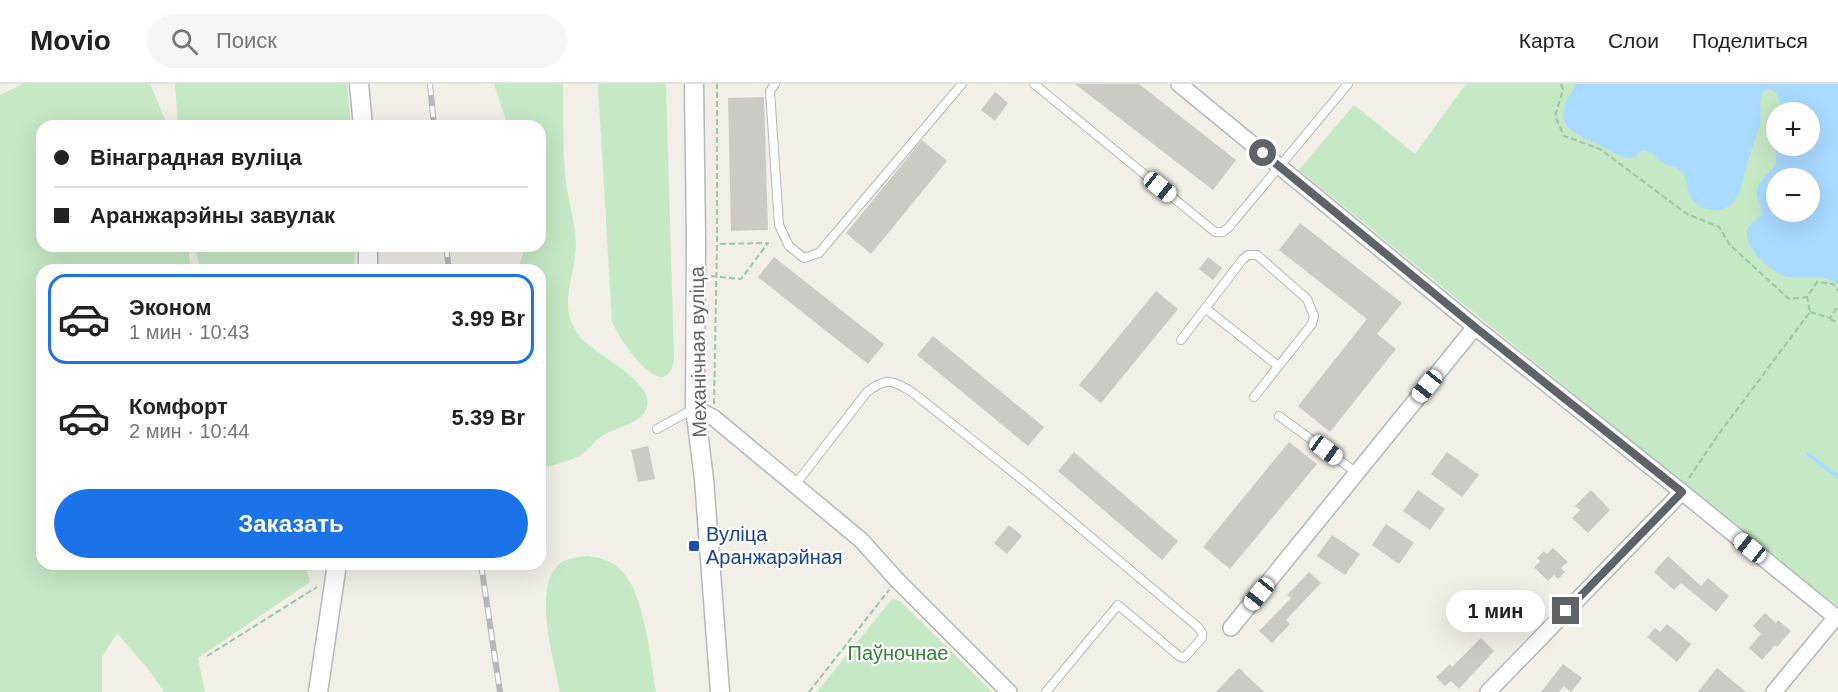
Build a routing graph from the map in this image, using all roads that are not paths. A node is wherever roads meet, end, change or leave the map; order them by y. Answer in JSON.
{"nodes":[{"id":1,"x":359,"y":84,"type":"edge"},
{"id":2,"x":694,"y":84,"type":"edge"},
{"id":3,"x":775,"y":84,"type":"edge"},
{"id":4,"x":962,"y":84,"type":"edge"},
{"id":5,"x":1034,"y":84,"type":"edge"},
{"id":6,"x":1179,"y":84,"type":"edge"},
{"id":7,"x":1348,"y":84,"type":"edge"},
{"id":8,"x":362,"y":120,"type":"edge"},
{"id":9,"x":1280,"y":167,"type":"junction"},
{"id":10,"x":1205,"y":308,"type":"junction"},
{"id":11,"x":1475,"y":327,"type":"junction"},
{"id":12,"x":1180,"y":340,"type":"dead end"},
{"id":13,"x":1278,"y":366,"type":"junction"},
{"id":14,"x":1254,"y":397,"type":"dead end"},
{"id":15,"x":695,"y":408,"type":"junction"},
{"id":16,"x":1279,"y":416,"type":"dead end"},
{"id":17,"x":657,"y":429,"type":"dead end"},
{"id":18,"x":1357,"y":473,"type":"junction"},
{"id":19,"x":794,"y":486,"type":"junction"},
{"id":20,"x":1682,"y":492,"type":"junction"},
{"id":21,"x":336,"y":570,"type":"edge"},
{"id":22,"x":1837,"y":618,"type":"edge"},
{"id":23,"x":1231,"y":628,"type":"dead end"},
{"id":24,"x":318,"y":692,"type":"edge"},
{"id":25,"x":720,"y":692,"type":"edge"},
{"id":26,"x":1009,"y":692,"type":"edge"},
{"id":27,"x":1046,"y":692,"type":"edge"},
{"id":28,"x":1488,"y":692,"type":"edge"},
{"id":29,"x":1774,"y":692,"type":"edge"}],
"edges":[{"from":1,"to":8,"type":"street"},
{"from":2,"to":15,"type":"street","name":"Механічная вуліца"},
{"from":3,"to":4,"type":"lane"},
{"from":5,"to":9,"type":"lane"},
{"from":6,"to":9,"type":"street"},
{"from":7,"to":9,"type":"lane"},
{"from":9,"to":11,"type":"street"},
{"from":10,"to":12,"type":"lane"},
{"from":10,"to":13,"type":"lane"},
{"from":10,"to":13,"type":"lane"},
{"from":11,"to":18,"type":"street"},
{"from":11,"to":20,"type":"street"},
{"from":13,"to":14,"type":"lane"},
{"from":15,"to":17,"type":"lane"},
{"from":15,"to":19,"type":"street"},
{"from":15,"to":25,"type":"street","name":"Механічная вуліца"},
{"from":16,"to":18,"type":"lane"},
{"from":18,"to":23,"type":"street"},
{"from":19,"to":26,"type":"street"},
{"from":19,"to":27,"type":"lane"},
{"from":20,"to":22,"type":"street"},
{"from":20,"to":28,"type":"street"},
{"from":21,"to":24,"type":"street"},
{"from":22,"to":29,"type":"street"}]}
